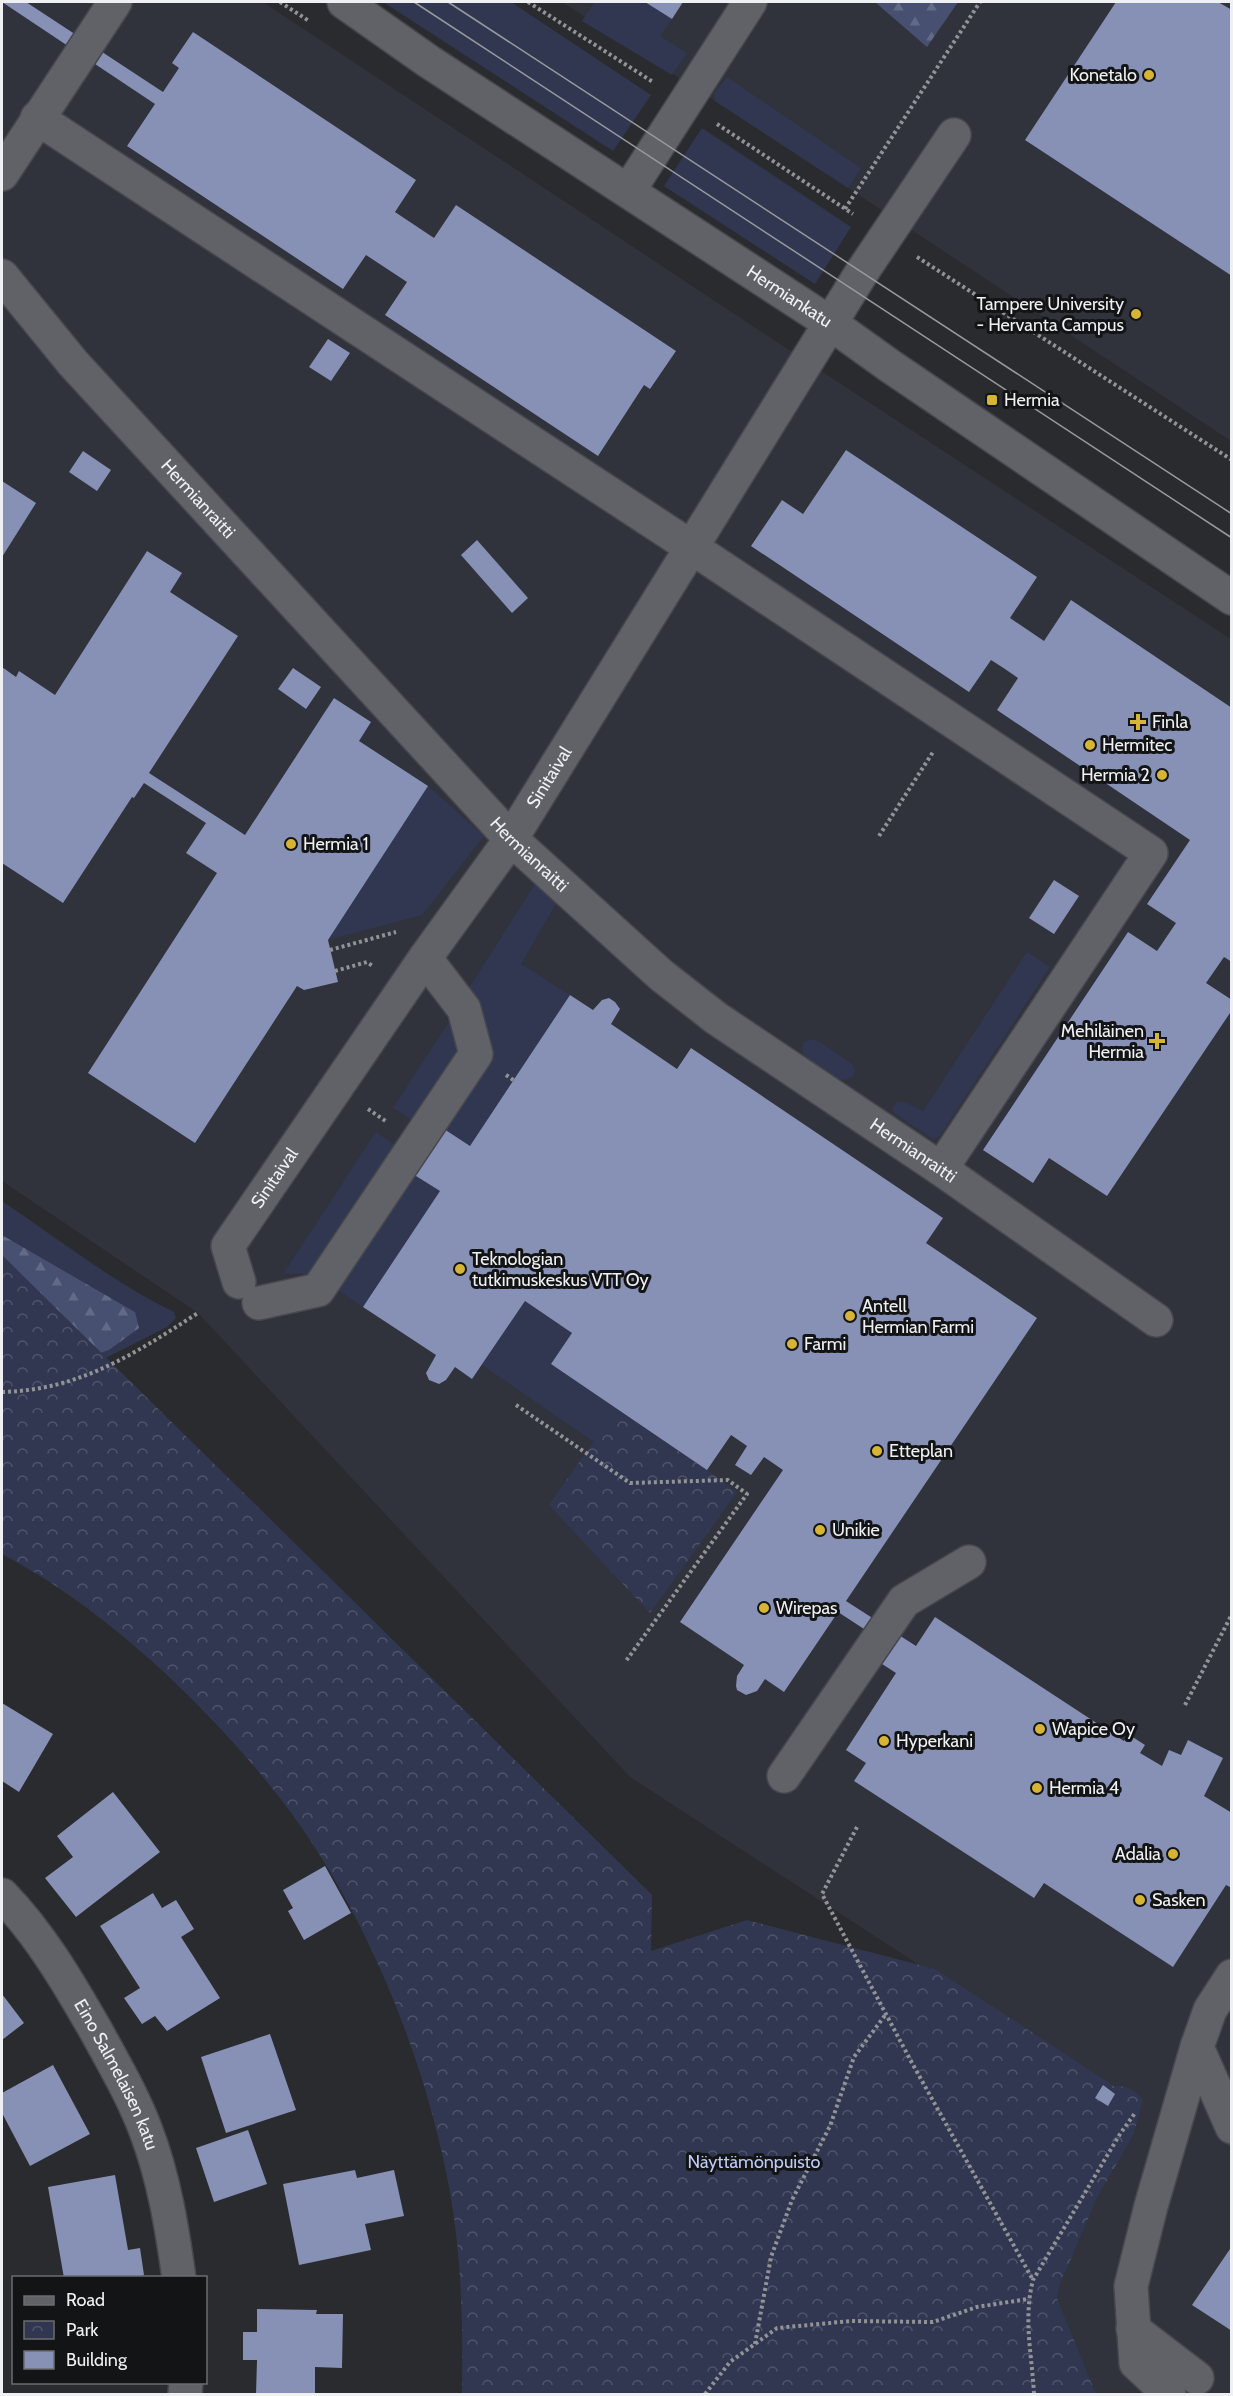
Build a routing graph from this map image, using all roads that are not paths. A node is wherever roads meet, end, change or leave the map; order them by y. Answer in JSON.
{"nodes":[{"id":1,"x":115,"y":2,"type":"edge"},
{"id":2,"x":344,"y":2,"type":"edge"},
{"id":3,"x":750,"y":2,"type":"edge"},
{"id":4,"x":37,"y":118,"type":"junction"},
{"id":5,"x":954,"y":135,"type":"dead end"},
{"id":6,"x":2,"y":174,"type":"edge"},
{"id":7,"x":628,"y":190,"type":"junction"},
{"id":8,"x":2,"y":276,"type":"edge"},
{"id":9,"x":830,"y":323,"type":"junction"},
{"id":10,"x":692,"y":547,"type":"junction"},
{"id":11,"x":1232,"y":598,"type":"edge"},
{"id":12,"x":511,"y":839,"type":"junction"},
{"id":13,"x":425,"y":958,"type":"junction"},
{"id":14,"x":941,"y":1169,"type":"junction"},
{"id":15,"x":1156,"y":1320,"type":"dead end"},
{"id":16,"x":969,"y":1562,"type":"dead end"},
{"id":17,"x":784,"y":1776,"type":"dead end"},
{"id":18,"x":2,"y":1895,"type":"edge"},
{"id":19,"x":1232,"y":1976,"type":"edge"},
{"id":20,"x":1197,"y":2047,"type":"junction"},
{"id":21,"x":1232,"y":2127,"type":"edge"},
{"id":22,"x":179,"y":2276,"type":"edge"},
{"id":23,"x":1133,"y":2329,"type":"junction"},
{"id":24,"x":1197,"y":2378,"type":"dead end"},
{"id":25,"x":1168,"y":2394,"type":"edge"}],
"edges":[{"from":1,"to":4,"type":"street"},
{"from":2,"to":7,"type":"street","name":"Hermiankatu"},
{"from":3,"to":7,"type":"street"},
{"from":4,"to":6,"type":"street"},
{"from":4,"to":10,"type":"street"},
{"from":5,"to":9,"type":"street","name":"Sinitaival"},
{"from":7,"to":9,"type":"street","name":"Hermiankatu"},
{"from":8,"to":12,"type":"street","name":"Hermianraitti"},
{"from":9,"to":10,"type":"street","name":"Sinitaival"},
{"from":9,"to":11,"type":"street","name":"Hermiankatu"},
{"from":10,"to":12,"type":"street","name":"Sinitaival"},
{"from":10,"to":14,"type":"street"},
{"from":12,"to":13,"type":"street","name":"Sinitaival"},
{"from":12,"to":14,"type":"street","name":"Hermianraitti"},
{"from":13,"to":13,"type":"street","name":"Sinitaival"},
{"from":14,"to":15,"type":"street","name":"Hermianraitti"},
{"from":16,"to":17,"type":"street"},
{"from":18,"to":22,"type":"street","name":"Eino Salmelaisen katu"},
{"from":19,"to":20,"type":"street"},
{"from":20,"to":21,"type":"street"},
{"from":20,"to":23,"type":"street"},
{"from":23,"to":24,"type":"street"},
{"from":23,"to":25,"type":"street"}]}
